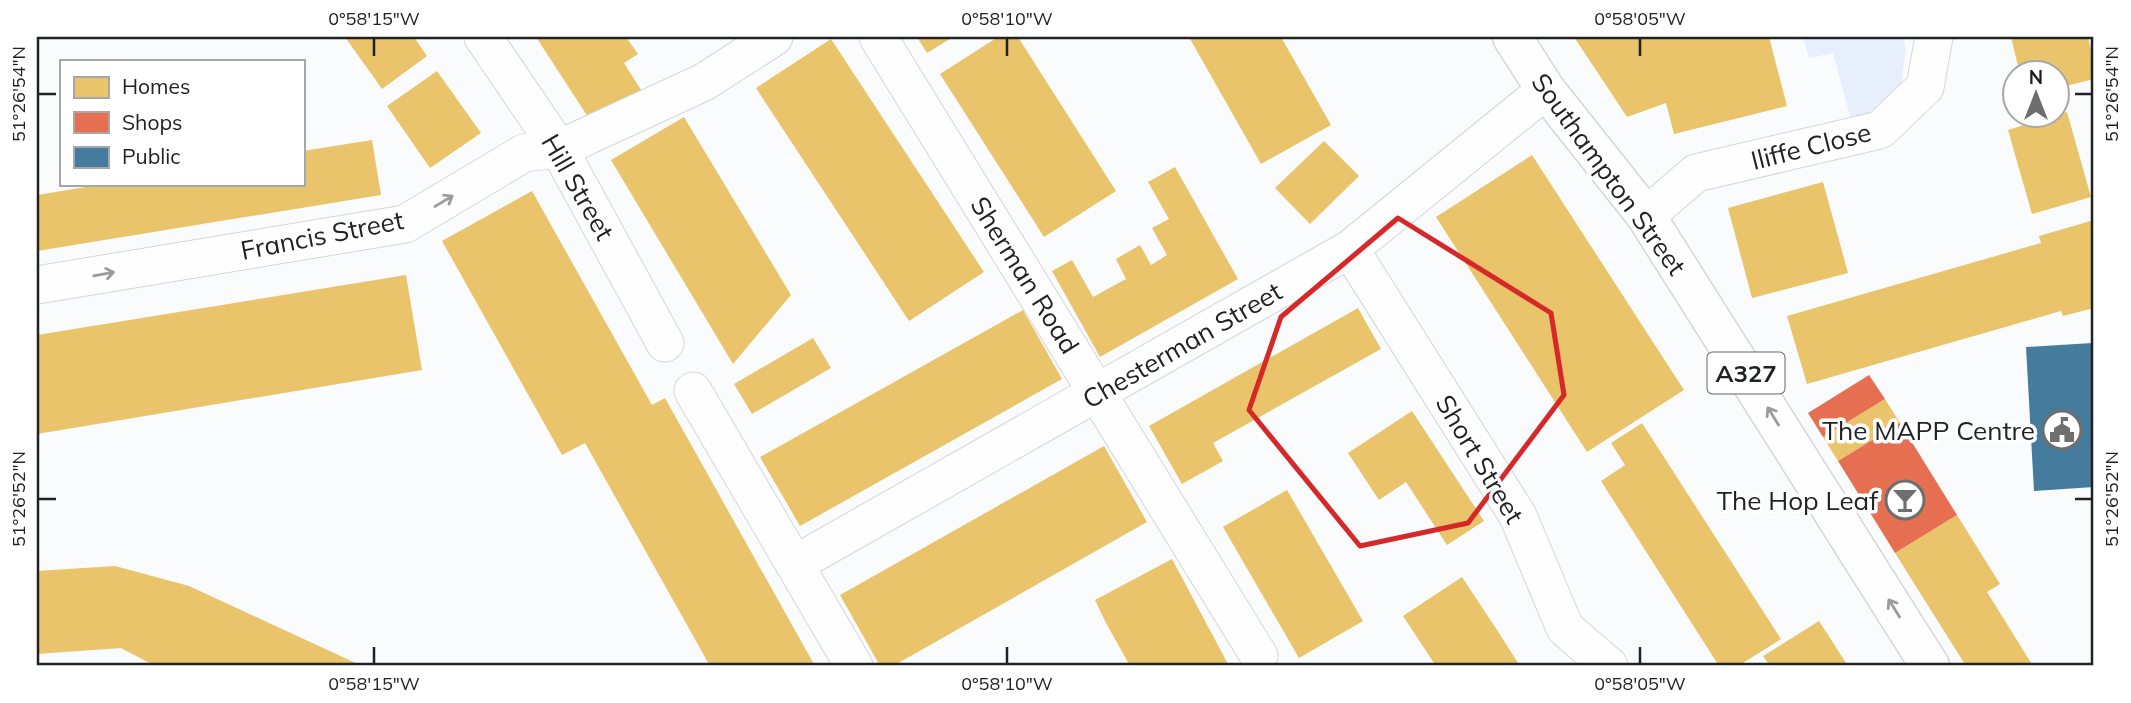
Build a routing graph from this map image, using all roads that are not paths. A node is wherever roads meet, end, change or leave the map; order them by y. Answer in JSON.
{"nodes":[{"id":1,"x":483,"y":37,"type":"edge"},
{"id":2,"x":774,"y":37,"type":"edge"},
{"id":3,"x":877,"y":37,"type":"edge"},
{"id":4,"x":1512,"y":37,"type":"edge"},
{"id":5,"x":1934,"y":37,"type":"edge"},
{"id":6,"x":1546,"y":90,"type":"junction"},
{"id":7,"x":559,"y":149,"type":"junction"},
{"id":8,"x":1646,"y":216,"type":"junction"},
{"id":9,"x":1350,"y":249,"type":"junction"},
{"id":10,"x":37,"y":285,"type":"edge"},
{"id":11,"x":665,"y":343,"type":"dead end"},
{"id":12,"x":692,"y":391,"type":"dead end"},
{"id":13,"x":1098,"y":393,"type":"junction"},
{"id":14,"x":795,"y":564,"type":"junction"},
{"id":15,"x":1259,"y":656,"type":"dead end"},
{"id":16,"x":854,"y":666,"type":"edge"},
{"id":17,"x":1609,"y":666,"type":"edge"},
{"id":18,"x":1930,"y":666,"type":"edge"}],
"edges":[{"from":1,"to":7,"type":"street","name":"Hill Street"},
{"from":2,"to":7,"type":"street","name":"Francis Street"},
{"from":3,"to":13,"type":"street","name":"Sherman Road"},
{"from":4,"to":6,"type":"main road","name":"Southampton Street","number":"A327"},
{"from":5,"to":8,"type":"street","name":"Iliffe Close"},
{"from":6,"to":8,"type":"main road","name":"Southampton Street","number":"A327"},
{"from":6,"to":9,"type":"street","name":"Chesterman Street"},
{"from":10,"to":7,"type":"street","name":"Francis Street","one_way":true},
{"from":7,"to":11,"type":"street","name":"Hill Street"},
{"from":18,"to":8,"type":"main road","name":"Southampton Street","number":"A327","one_way":true},
{"from":9,"to":13,"type":"street","name":"Chesterman Street"},
{"from":9,"to":17,"type":"street","name":"Short Street"},
{"from":12,"to":14,"type":"street"},
{"from":13,"to":14,"type":"street","name":"Chesterman Street"},
{"from":13,"to":15,"type":"street","name":"Sherman Road"},
{"from":14,"to":16,"type":"street"}]}
